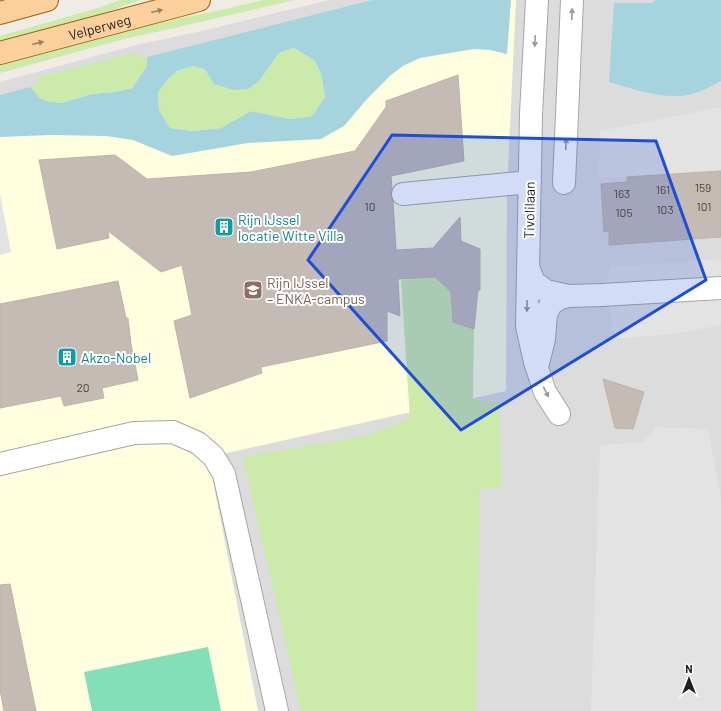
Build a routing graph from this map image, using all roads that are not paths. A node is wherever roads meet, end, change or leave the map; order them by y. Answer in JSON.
{"nodes":[{"id":1,"x":47,"y":0,"type":"edge"},
{"id":2,"x":199,"y":0,"type":"edge"},
{"id":3,"x":537,"y":0,"type":"edge"},
{"id":4,"x":572,"y":0,"type":"edge"},
{"id":5,"x":0,"y":13,"type":"edge"},
{"id":6,"x":0,"y":53,"type":"edge"},
{"id":7,"x":530,"y":182,"type":"junction"},
{"id":8,"x":564,"y":183,"type":"dead end"},
{"id":9,"x":403,"y":194,"type":"dead end"},
{"id":10,"x":528,"y":267,"type":"junction"},
{"id":11,"x":721,"y":288,"type":"edge"},
{"id":12,"x":569,"y":296,"type":"junction"},
{"id":13,"x":537,"y":368,"type":"junction"},
{"id":14,"x":559,"y":414,"type":"dead end"},
{"id":15,"x":0,"y":464,"type":"edge"},
{"id":16,"x":276,"y":711,"type":"edge"}],
"edges":[{"from":1,"to":5,"type":"main road"},
{"from":6,"to":2,"type":"main road","name":"Velperweg","one_way":true},
{"from":3,"to":7,"type":"street","name":"Tivolilaan","one_way":true},
{"from":8,"to":4,"type":"street","one_way":true},
{"from":7,"to":9,"type":"street"},
{"from":7,"to":10,"type":"street","name":"Tivolilaan"},
{"from":10,"to":12,"type":"street"},
{"from":10,"to":13,"type":"street","name":"Tivolilaan","one_way":true},
{"from":11,"to":12,"type":"street"},
{"from":12,"to":13,"type":"street"},
{"from":13,"to":14,"type":"street","name":"Tivolilaan","one_way":true},
{"from":15,"to":16,"type":"street"}]}
